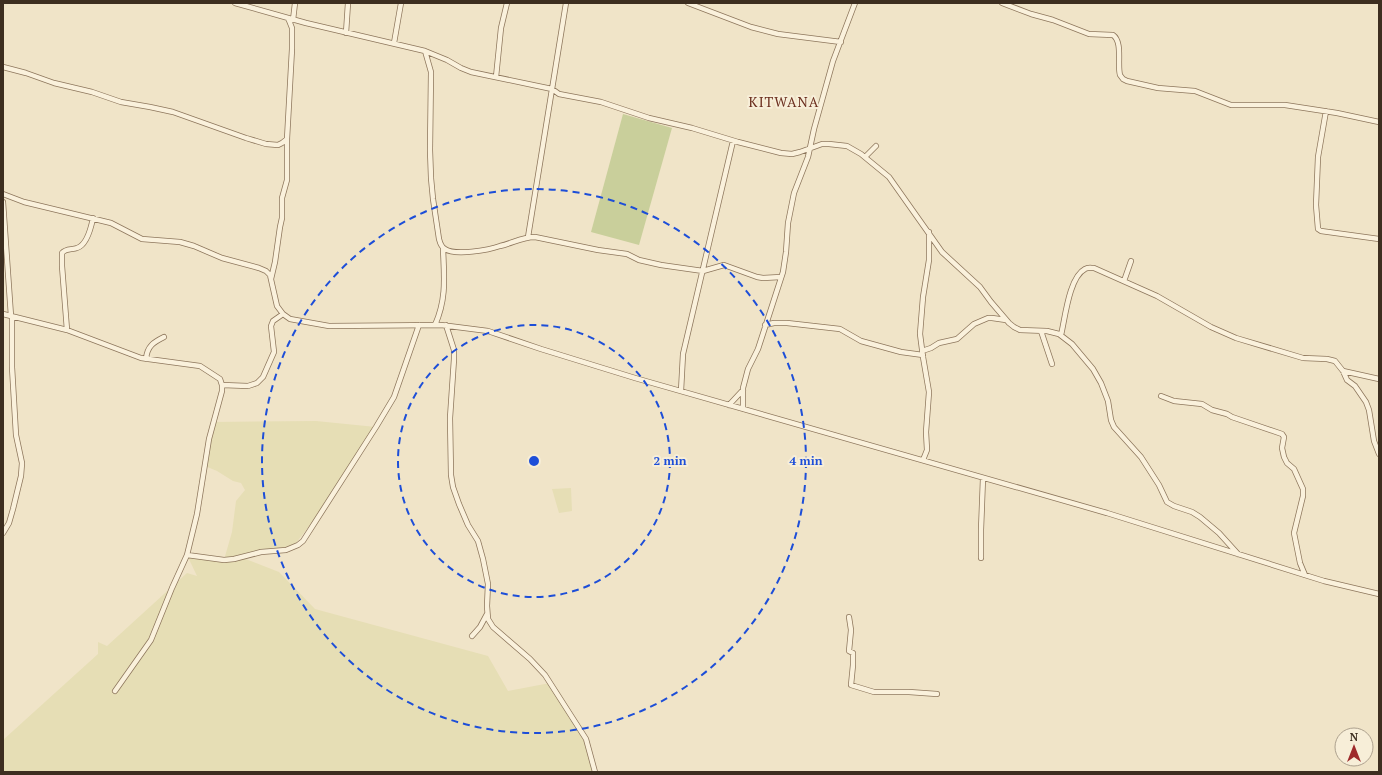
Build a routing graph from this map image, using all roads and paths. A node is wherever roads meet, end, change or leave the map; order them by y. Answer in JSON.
{"nodes":[{"id":1,"x":235,"y":3,"type":"edge"},
{"id":2,"x":295,"y":3,"type":"edge"},
{"id":3,"x":348,"y":3,"type":"edge"},
{"id":4,"x":401,"y":3,"type":"edge"},
{"id":5,"x":507,"y":3,"type":"edge"},
{"id":6,"x":566,"y":3,"type":"edge"},
{"id":7,"x":688,"y":3,"type":"edge"},
{"id":8,"x":855,"y":3,"type":"edge"},
{"id":9,"x":1002,"y":3,"type":"edge"},
{"id":10,"x":290,"y":19,"type":"junction"},
{"id":11,"x":301,"y":22,"type":"junction"},
{"id":12,"x":292,"y":33,"type":"junction"},
{"id":13,"x":346,"y":33,"type":"junction"},
{"id":14,"x":841,"y":42,"type":"junction"},
{"id":15,"x":394,"y":43,"type":"junction"},
{"id":16,"x":425,"y":51,"type":"junction"},
{"id":17,"x":3,"y":67,"type":"edge"},
{"id":18,"x":496,"y":77,"type":"junction"},
{"id":19,"x":552,"y":89,"type":"junction"},
{"id":20,"x":1326,"y":111,"type":"junction"},
{"id":21,"x":1379,"y":122,"type":"edge"},
{"id":22,"x":287,"y":139,"type":"junction"},
{"id":23,"x":733,"y":141,"type":"junction"},
{"id":24,"x":876,"y":146,"type":"dead end"},
{"id":25,"x":809,"y":148,"type":"junction"},
{"id":26,"x":865,"y":157,"type":"junction"},
{"id":27,"x":3,"y":194,"type":"edge"},
{"id":28,"x":3,"y":202,"type":"edge"},
{"id":29,"x":93,"y":218,"type":"junction"},
{"id":30,"x":929,"y":232,"type":"junction"},
{"id":31,"x":528,"y":237,"type":"junction"},
{"id":32,"x":1379,"y":239,"type":"edge"},
{"id":33,"x":443,"y":248,"type":"junction"},
{"id":34,"x":1131,"y":261,"type":"dead end"},
{"id":35,"x":5,"y":269,"type":"edge"},
{"id":36,"x":703,"y":271,"type":"junction"},
{"id":37,"x":780,"y":277,"type":"junction"},
{"id":38,"x":271,"y":279,"type":"junction"},
{"id":39,"x":1124,"y":281,"type":"junction"},
{"id":40,"x":3,"y":314,"type":"edge"},
{"id":41,"x":283,"y":314,"type":"junction"},
{"id":42,"x":12,"y":316,"type":"junction"},
{"id":43,"x":1006,"y":320,"type":"junction"},
{"id":44,"x":419,"y":325,"type":"junction"},
{"id":45,"x":435,"y":325,"type":"junction"},
{"id":46,"x":446,"y":325,"type":"junction"},
{"id":47,"x":765,"y":325,"type":"junction"},
{"id":48,"x":67,"y":330,"type":"junction"},
{"id":49,"x":1041,"y":331,"type":"junction"},
{"id":50,"x":1061,"y":336,"type":"junction"},
{"id":51,"x":164,"y":337,"type":"dead end"},
{"id":52,"x":922,"y":353,"type":"junction"},
{"id":53,"x":146,"y":358,"type":"junction"},
{"id":54,"x":1052,"y":364,"type":"dead end"},
{"id":55,"x":1343,"y":371,"type":"junction"},
{"id":56,"x":1379,"y":379,"type":"edge"},
{"id":57,"x":222,"y":385,"type":"junction"},
{"id":58,"x":743,"y":390,"type":"junction"},
{"id":59,"x":681,"y":391,"type":"junction"},
{"id":60,"x":1160,"y":396,"type":"dead end"},
{"id":61,"x":729,"y":405,"type":"junction"},
{"id":62,"x":743,"y":409,"type":"junction"},
{"id":63,"x":1379,"y":454,"type":"edge"},
{"id":64,"x":923,"y":460,"type":"junction"},
{"id":65,"x":983,"y":478,"type":"junction"},
{"id":66,"x":3,"y":533,"type":"edge"},
{"id":67,"x":1238,"y":554,"type":"junction"},
{"id":68,"x":187,"y":556,"type":"junction"},
{"id":69,"x":982,"y":558,"type":"dead end"},
{"id":70,"x":1305,"y":575,"type":"junction"},
{"id":71,"x":1379,"y":594,"type":"edge"},
{"id":72,"x":487,"y":614,"type":"junction"},
{"id":73,"x":849,"y":617,"type":"dead end"},
{"id":74,"x":472,"y":636,"type":"dead end"},
{"id":75,"x":115,"y":691,"type":"dead end"},
{"id":76,"x":937,"y":694,"type":"dead end"},
{"id":77,"x":595,"y":772,"type":"edge"}],
"edges":[{"from":1,"to":10,"type":"street"},
{"from":2,"to":10,"type":"street"},
{"from":3,"to":13,"type":"street"},
{"from":4,"to":15,"type":"street"},
{"from":5,"to":18,"type":"street"},
{"from":6,"to":19,"type":"street"},
{"from":7,"to":14,"type":"street"},
{"from":8,"to":14,"type":"street"},
{"from":9,"to":20,"type":"street"},
{"from":10,"to":11,"type":"street"},
{"from":10,"to":12,"type":"street"},
{"from":11,"to":12,"type":"street"},
{"from":11,"to":13,"type":"street"},
{"from":12,"to":22,"type":"street"},
{"from":13,"to":15,"type":"street"},
{"from":14,"to":25,"type":"street"},
{"from":15,"to":16,"type":"street"},
{"from":16,"to":18,"type":"street"},
{"from":16,"to":33,"type":"street"},
{"from":17,"to":22,"type":"street"},
{"from":18,"to":19,"type":"street"},
{"from":19,"to":23,"type":"street"},
{"from":19,"to":31,"type":"street"},
{"from":20,"to":21,"type":"street"},
{"from":20,"to":32,"type":"street"},
{"from":22,"to":38,"type":"street"},
{"from":23,"to":25,"type":"street"},
{"from":23,"to":36,"type":"street"},
{"from":24,"to":26,"type":"street"},
{"from":25,"to":26,"type":"street"},
{"from":25,"to":37,"type":"street"},
{"from":26,"to":30,"type":"street"},
{"from":27,"to":29,"type":"street"},
{"from":28,"to":35,"type":"street"},
{"from":29,"to":38,"type":"street"},
{"from":29,"to":48,"type":"street"},
{"from":30,"to":43,"type":"street"},
{"from":30,"to":52,"type":"street"},
{"from":31,"to":33,"type":"street"},
{"from":31,"to":36,"type":"street"},
{"from":33,"to":45,"type":"street"},
{"from":34,"to":39,"type":"street"},
{"from":35,"to":42,"type":"street"},
{"from":36,"to":37,"type":"street"},
{"from":36,"to":59,"type":"street"},
{"from":37,"to":47,"type":"street"},
{"from":38,"to":41,"type":"street"},
{"from":39,"to":50,"type":"street"},
{"from":39,"to":55,"type":"street"},
{"from":40,"to":42,"type":"street"},
{"from":41,"to":44,"type":"street"},
{"from":41,"to":57,"type":"street"},
{"from":42,"to":48,"type":"street"},
{"from":42,"to":66,"type":"street"},
{"from":43,"to":49,"type":"street"},
{"from":43,"to":52,"type":"street"},
{"from":44,"to":45,"type":"street"},
{"from":44,"to":68,"type":"street"},
{"from":45,"to":46,"type":"street"},
{"from":46,"to":59,"type":"street"},
{"from":46,"to":72,"type":"street"},
{"from":47,"to":52,"type":"street"},
{"from":47,"to":58,"type":"street"},
{"from":48,"to":53,"type":"street"},
{"from":49,"to":50,"type":"street"},
{"from":49,"to":54,"type":"street"},
{"from":50,"to":67,"type":"street"},
{"from":51,"to":53,"type":"street"},
{"from":52,"to":64,"type":"street"},
{"from":53,"to":57,"type":"street"},
{"from":55,"to":56,"type":"street"},
{"from":55,"to":63,"type":"street"},
{"from":57,"to":68,"type":"street"},
{"from":58,"to":61,"type":"street"},
{"from":58,"to":62,"type":"street"},
{"from":59,"to":61,"type":"street"},
{"from":60,"to":70,"type":"street"},
{"from":61,"to":62,"type":"street"},
{"from":62,"to":64,"type":"street"},
{"from":64,"to":65,"type":"street"},
{"from":65,"to":67,"type":"street"},
{"from":65,"to":69,"type":"street"},
{"from":67,"to":70,"type":"street"},
{"from":68,"to":75,"type":"street"},
{"from":70,"to":71,"type":"street"},
{"from":72,"to":74,"type":"street"},
{"from":72,"to":77,"type":"street"},
{"from":73,"to":76,"type":"street"}]}
